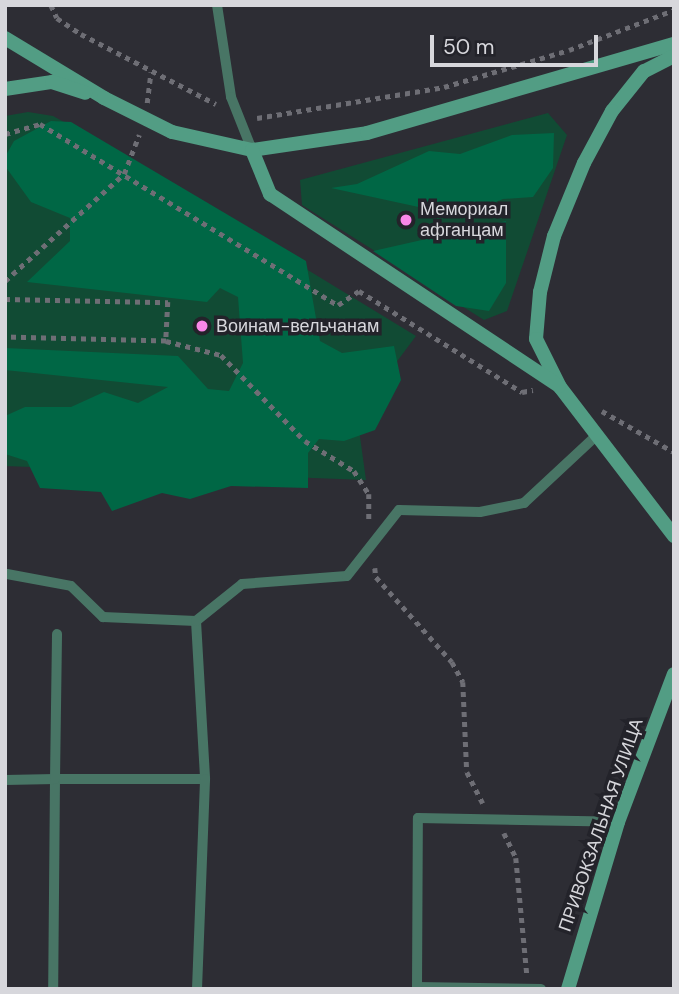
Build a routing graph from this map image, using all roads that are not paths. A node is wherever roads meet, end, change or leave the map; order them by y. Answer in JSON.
{"nodes":[{"id":1,"x":217,"y":5,"type":"edge"},
{"id":2,"x":5,"y":38,"type":"edge"},
{"id":3,"x":674,"y":44,"type":"edge"},
{"id":4,"x":674,"y":56,"type":"edge"},
{"id":5,"x":5,"y":89,"type":"edge"},
{"id":6,"x":104,"y":98,"type":"junction"},
{"id":7,"x":252,"y":150,"type":"junction"},
{"id":8,"x":560,"y":387,"type":"junction"},
{"id":9,"x":597,"y":435,"type":"junction"},
{"id":10,"x":674,"y":536,"type":"edge"},
{"id":11,"x":7,"y":574,"type":"edge"},
{"id":12,"x":196,"y":621,"type":"junction"},
{"id":13,"x":57,"y":634,"type":"dead end"},
{"id":14,"x":674,"y":674,"type":"edge"},
{"id":15,"x":55,"y":779,"type":"junction"},
{"id":16,"x":205,"y":779,"type":"junction"},
{"id":17,"x":5,"y":780,"type":"edge"},
{"id":18,"x":618,"y":822,"type":"junction"},
{"id":19,"x":526,"y":987,"type":"edge"},
{"id":20,"x":53,"y":989,"type":"edge"},
{"id":21,"x":197,"y":989,"type":"edge"},
{"id":22,"x":541,"y":989,"type":"edge"},
{"id":23,"x":568,"y":989,"type":"edge"}],
"edges":[{"from":1,"to":7,"type":"lane"},
{"from":2,"to":6,"type":"street"},
{"from":3,"to":7,"type":"street"},
{"from":4,"to":8,"type":"street"},
{"from":5,"to":6,"type":"street"},
{"from":6,"to":7,"type":"street"},
{"from":7,"to":8,"type":"street"},
{"from":8,"to":9,"type":"street"},
{"from":9,"to":10,"type":"street"},
{"from":9,"to":12,"type":"lane"},
{"from":11,"to":12,"type":"lane"},
{"from":12,"to":16,"type":"lane"},
{"from":13,"to":15,"type":"lane"},
{"from":14,"to":18,"type":"street","name":"ПРИВОКЗАЛЬНАЯ УЛИЦА"},
{"from":15,"to":16,"type":"lane"},
{"from":15,"to":17,"type":"lane"},
{"from":15,"to":20,"type":"lane"},
{"from":16,"to":21,"type":"lane"},
{"from":18,"to":19,"type":"lane"},
{"from":18,"to":23,"type":"street","name":"ПРИВОКЗАЛЬНАЯ УЛИЦА"},
{"from":19,"to":22,"type":"lane"}]}
